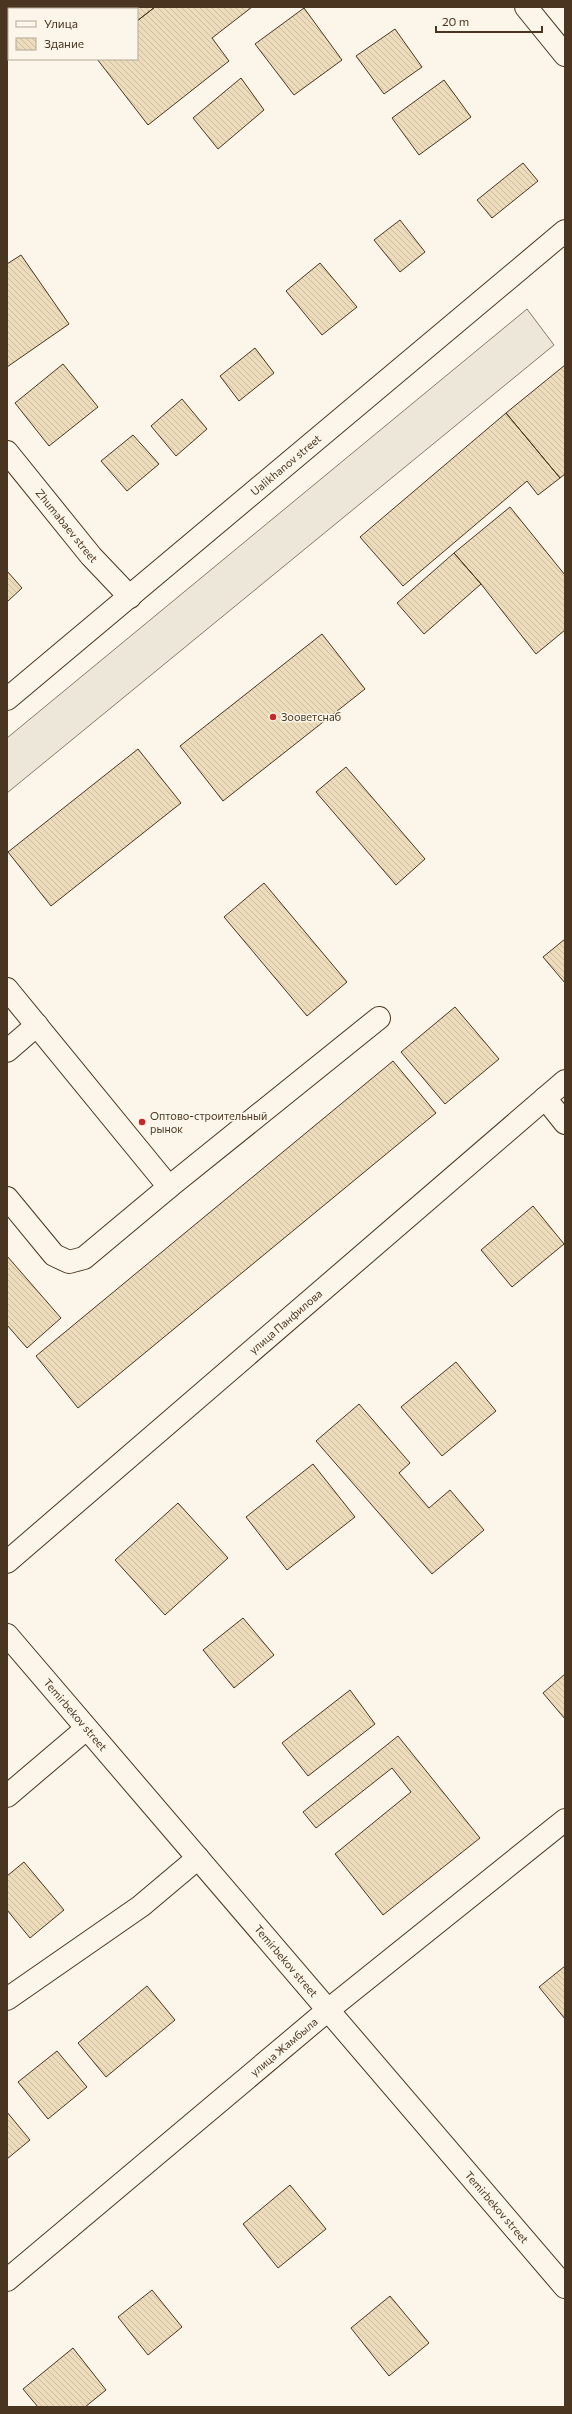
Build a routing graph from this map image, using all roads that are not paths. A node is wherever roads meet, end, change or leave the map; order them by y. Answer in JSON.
{"nodes":[{"id":1,"x":526,"y":7,"type":"edge"},
{"id":2,"x":565,"y":55,"type":"edge"},
{"id":3,"x":565,"y":231,"type":"edge"},
{"id":4,"x":7,"y":452,"type":"edge"},
{"id":5,"x":130,"y":597,"type":"junction"},
{"id":6,"x":7,"y":699,"type":"edge"},
{"id":7,"x":7,"y":989,"type":"edge"},
{"id":8,"x":379,"y":1018,"type":"dead end"},
{"id":9,"x":37,"y":1025,"type":"junction"},
{"id":10,"x":7,"y":1051,"type":"edge"},
{"id":11,"x":565,"y":1081,"type":"edge"},
{"id":12,"x":545,"y":1098,"type":"junction"},
{"id":13,"x":565,"y":1123,"type":"edge"},
{"id":14,"x":169,"y":1187,"type":"junction"},
{"id":15,"x":7,"y":1198,"type":"edge"},
{"id":16,"x":7,"y":1562,"type":"edge"},
{"id":17,"x":7,"y":1635,"type":"edge"},
{"id":18,"x":86,"y":1729,"type":"junction"},
{"id":19,"x":7,"y":1796,"type":"edge"},
{"id":20,"x":565,"y":1820,"type":"edge"},
{"id":21,"x":198,"y":1858,"type":"junction"},
{"id":22,"x":7,"y":1999,"type":"edge"},
{"id":23,"x":328,"y":2010,"type":"junction"},
{"id":24,"x":7,"y":2280,"type":"edge"},
{"id":25,"x":565,"y":2287,"type":"edge"}],
"edges":[{"from":1,"to":2,"type":"street"},
{"from":3,"to":5,"type":"street","name":"Ualikhanov street"},
{"from":4,"to":5,"type":"street","name":"Zhumabaev street"},
{"from":5,"to":6,"type":"street","name":"Ualikhanov street"},
{"from":7,"to":9,"type":"street"},
{"from":8,"to":14,"type":"street"},
{"from":9,"to":10,"type":"street"},
{"from":9,"to":14,"type":"street"},
{"from":11,"to":12,"type":"street","name":"улица Панфилова"},
{"from":12,"to":13,"type":"street"},
{"from":12,"to":16,"type":"street","name":"улица Панфилова"},
{"from":14,"to":15,"type":"street"},
{"from":17,"to":18,"type":"street","name":"Temirbekov street"},
{"from":18,"to":19,"type":"street"},
{"from":18,"to":21,"type":"street","name":"Temirbekov street"},
{"from":20,"to":23,"type":"street","name":"улица Жамбыла"},
{"from":21,"to":22,"type":"street"},
{"from":21,"to":23,"type":"street","name":"Temirbekov street"},
{"from":23,"to":24,"type":"street","name":"улица Жамбыла"},
{"from":23,"to":25,"type":"street","name":"Temirbekov street"}]}
